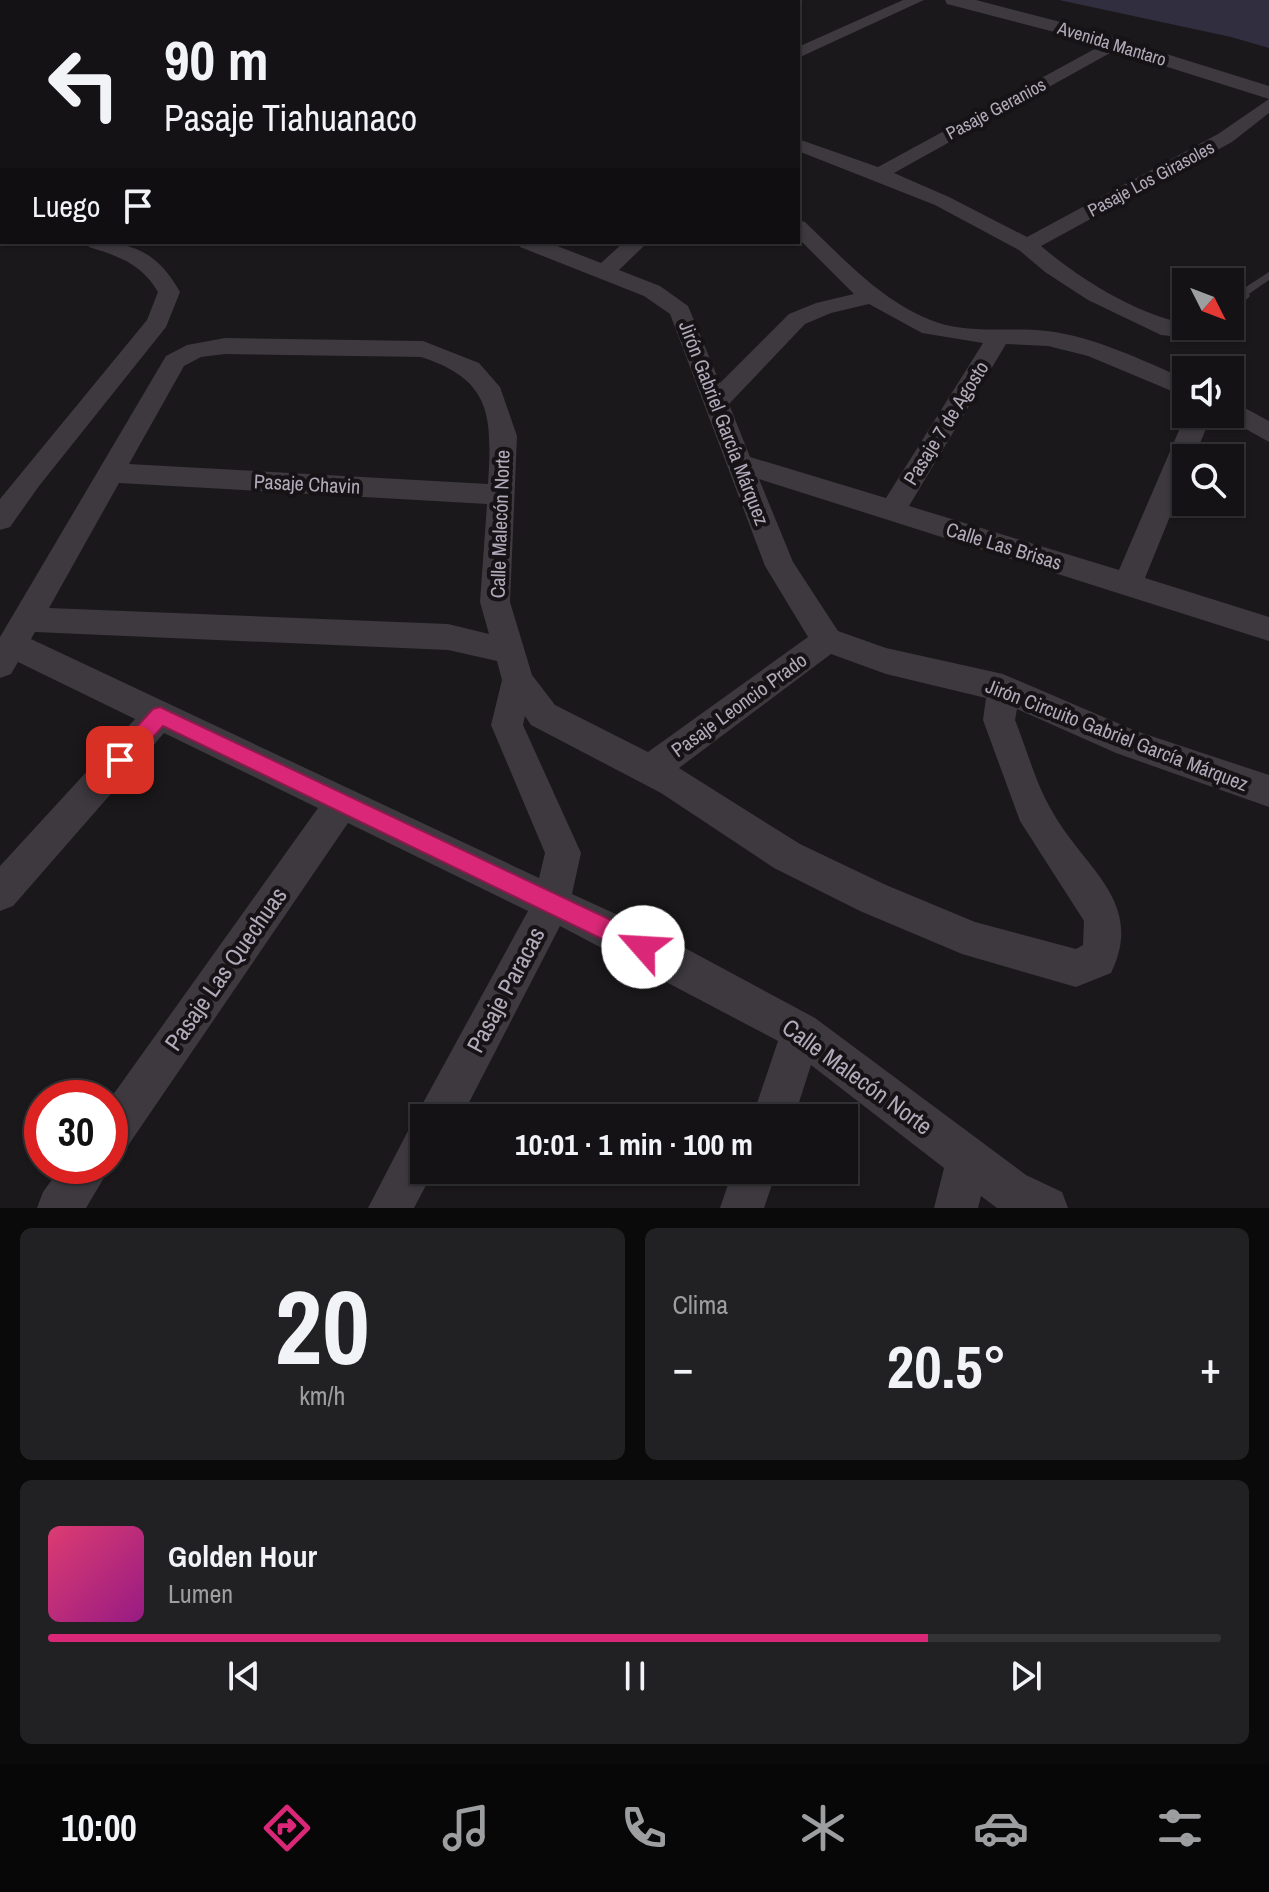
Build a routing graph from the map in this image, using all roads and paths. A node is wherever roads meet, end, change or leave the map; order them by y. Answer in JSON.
{"nodes":[{"id":1,"x":916,"y":0,"type":"edge"},
{"id":2,"x":954,"y":0,"type":"edge"},
{"id":3,"x":1113,"y":44,"type":"junction"},
{"id":4,"x":800,"y":52,"type":"edge"},
{"id":5,"x":1269,"y":93,"type":"edge"},
{"id":6,"x":1269,"y":104,"type":"edge"},
{"id":7,"x":800,"y":146,"type":"edge"},
{"id":8,"x":879,"y":174,"type":"junction"},
{"id":9,"x":800,"y":228,"type":"edge"},
{"id":10,"x":102,"y":244,"type":"edge"},
{"id":11,"x":533,"y":244,"type":"edge"},
{"id":12,"x":635,"y":244,"type":"edge"},
{"id":13,"x":1027,"y":245,"type":"junction"},
{"id":14,"x":604,"y":272,"type":"junction"},
{"id":15,"x":1269,"y":275,"type":"edge"},
{"id":16,"x":1244,"y":293,"type":"edge"},
{"id":17,"x":872,"y":297,"type":"junction"},
{"id":18,"x":1172,"y":330,"type":"edge"},
{"id":19,"x":1000,"y":335,"type":"junction"},
{"id":20,"x":1172,"y":383,"type":"edge"},
{"id":21,"x":716,"y":402,"type":"junction"},
{"id":22,"x":1244,"y":418,"type":"edge"},
{"id":23,"x":1193,"y":428,"type":"edge"},
{"id":24,"x":1269,"y":433,"type":"edge"},
{"id":25,"x":740,"y":463,"type":"junction"},
{"id":26,"x":113,"y":473,"type":"junction"},
{"id":27,"x":501,"y":495,"type":"junction"},
{"id":28,"x":892,"y":511,"type":"junction"},
{"id":29,"x":0,"y":520,"type":"edge"},
{"id":30,"x":1127,"y":585,"type":"junction"},
{"id":31,"x":1269,"y":629,"type":"edge"},
{"id":32,"x":827,"y":640,"type":"junction"},
{"id":33,"x":13,"y":643,"type":"edge"},
{"id":34,"x":514,"y":665,"type":"junction"},
{"id":35,"x":1003,"y":688,"type":"junction"},
{"id":36,"x":160,"y":715,"type":"junction"},
{"id":37,"x":650,"y":770,"type":"junction"},
{"id":38,"x":1269,"y":791,"type":"edge"},
{"id":39,"x":342,"y":803,"type":"junction"},
{"id":40,"x":0,"y":893,"type":"edge"},
{"id":41,"x":552,"y":903,"type":"junction"},
{"id":42,"x":801,"y":1032,"type":"junction"},
{"id":43,"x":445,"y":1104,"type":"edge"},
{"id":44,"x":778,"y":1104,"type":"edge"},
{"id":45,"x":128,"y":1109,"type":"edge"},
{"id":46,"x":968,"y":1159,"type":"junction"},
{"id":47,"x":410,"y":1170,"type":"edge"},
{"id":48,"x":76,"y":1184,"type":"edge"},
{"id":49,"x":750,"y":1184,"type":"edge"},
{"id":50,"x":59,"y":1208,"type":"edge"},
{"id":51,"x":390,"y":1208,"type":"edge"},
{"id":52,"x":742,"y":1208,"type":"edge"},
{"id":53,"x":956,"y":1208,"type":"edge"},
{"id":54,"x":1046,"y":1208,"type":"edge"}],
"edges":[{"from":1,"to":4,"type":"street"},
{"from":2,"to":3,"type":"street","name":"Avenida Mantaro"},
{"from":3,"to":5,"type":"street","name":"Avenida Mantaro"},
{"from":3,"to":8,"type":"street","name":"Pasaje Geranios"},
{"from":6,"to":13,"type":"street","name":"Pasaje Los Girasoles"},
{"from":7,"to":8,"type":"street"},
{"from":8,"to":13,"type":"street"},
{"from":9,"to":17,"type":"street"},
{"from":10,"to":29,"type":"street"},
{"from":11,"to":14,"type":"street","name":"Jirón Gabriel García Márquez"},
{"from":12,"to":14,"type":"street"},
{"from":13,"to":18,"type":"street"},
{"from":14,"to":21,"type":"street","name":"Jirón Gabriel García Márquez"},
{"from":15,"to":16,"type":"lane"},
{"from":17,"to":19,"type":"street"},
{"from":17,"to":21,"type":"street"},
{"from":19,"to":20,"type":"street"},
{"from":19,"to":28,"type":"street","name":"Pasaje 7 de Agosto"},
{"from":21,"to":25,"type":"street","name":"Jirón Gabriel García Márquez"},
{"from":22,"to":24,"type":"street"},
{"from":23,"to":30,"type":"street"},
{"from":25,"to":28,"type":"street","name":"Calle Las Brisas"},
{"from":25,"to":32,"type":"street","name":"Jirón Gabriel García Márquez"},
{"from":26,"to":27,"type":"street","name":"Pasaje Chavin"},
{"from":26,"to":27,"type":"street","name":"Calle Malecón Norte"},
{"from":26,"to":33,"type":"street","name":"Calle Malecón Norte"},
{"from":27,"to":34,"type":"street","name":"Calle Malecón Norte"},
{"from":28,"to":30,"type":"street","name":"Calle Las Brisas"},
{"from":30,"to":31,"type":"street","name":"Calle Las Brisas"},
{"from":32,"to":35,"type":"street","name":"Jirón Circuito Gabriel García Márquez"},
{"from":32,"to":37,"type":"street","name":"Pasaje Leoncio Prado"},
{"from":33,"to":34,"type":"street"},
{"from":33,"to":36,"type":"street","name":"Calle Malecón Norte"},
{"from":34,"to":37,"type":"street","name":"Calle Malecón Norte"},
{"from":34,"to":41,"type":"street","name":"Pasaje Paracas"},
{"from":35,"to":37,"type":"street","name":"Calle Malecón Norte"},
{"from":35,"to":38,"type":"street","name":"Jirón Circuito Gabriel García Márquez"},
{"from":36,"to":39,"type":"street","name":"Calle Malecón Norte"},
{"from":36,"to":40,"type":"street"},
{"from":39,"to":41,"type":"street","name":"Calle Malecón Norte"},
{"from":39,"to":45,"type":"street","name":"Pasaje Las Quechuas"},
{"from":41,"to":42,"type":"street","name":"Calle Malecón Norte"},
{"from":41,"to":43,"type":"street","name":"Pasaje Paracas"},
{"from":42,"to":44,"type":"street"},
{"from":42,"to":46,"type":"street","name":"Calle Malecón Norte"},
{"from":46,"to":53,"type":"street"},
{"from":46,"to":54,"type":"street","name":"Calle Malecón Norte"},
{"from":47,"to":51,"type":"street"},
{"from":48,"to":50,"type":"street"},
{"from":49,"to":52,"type":"street"}]}
